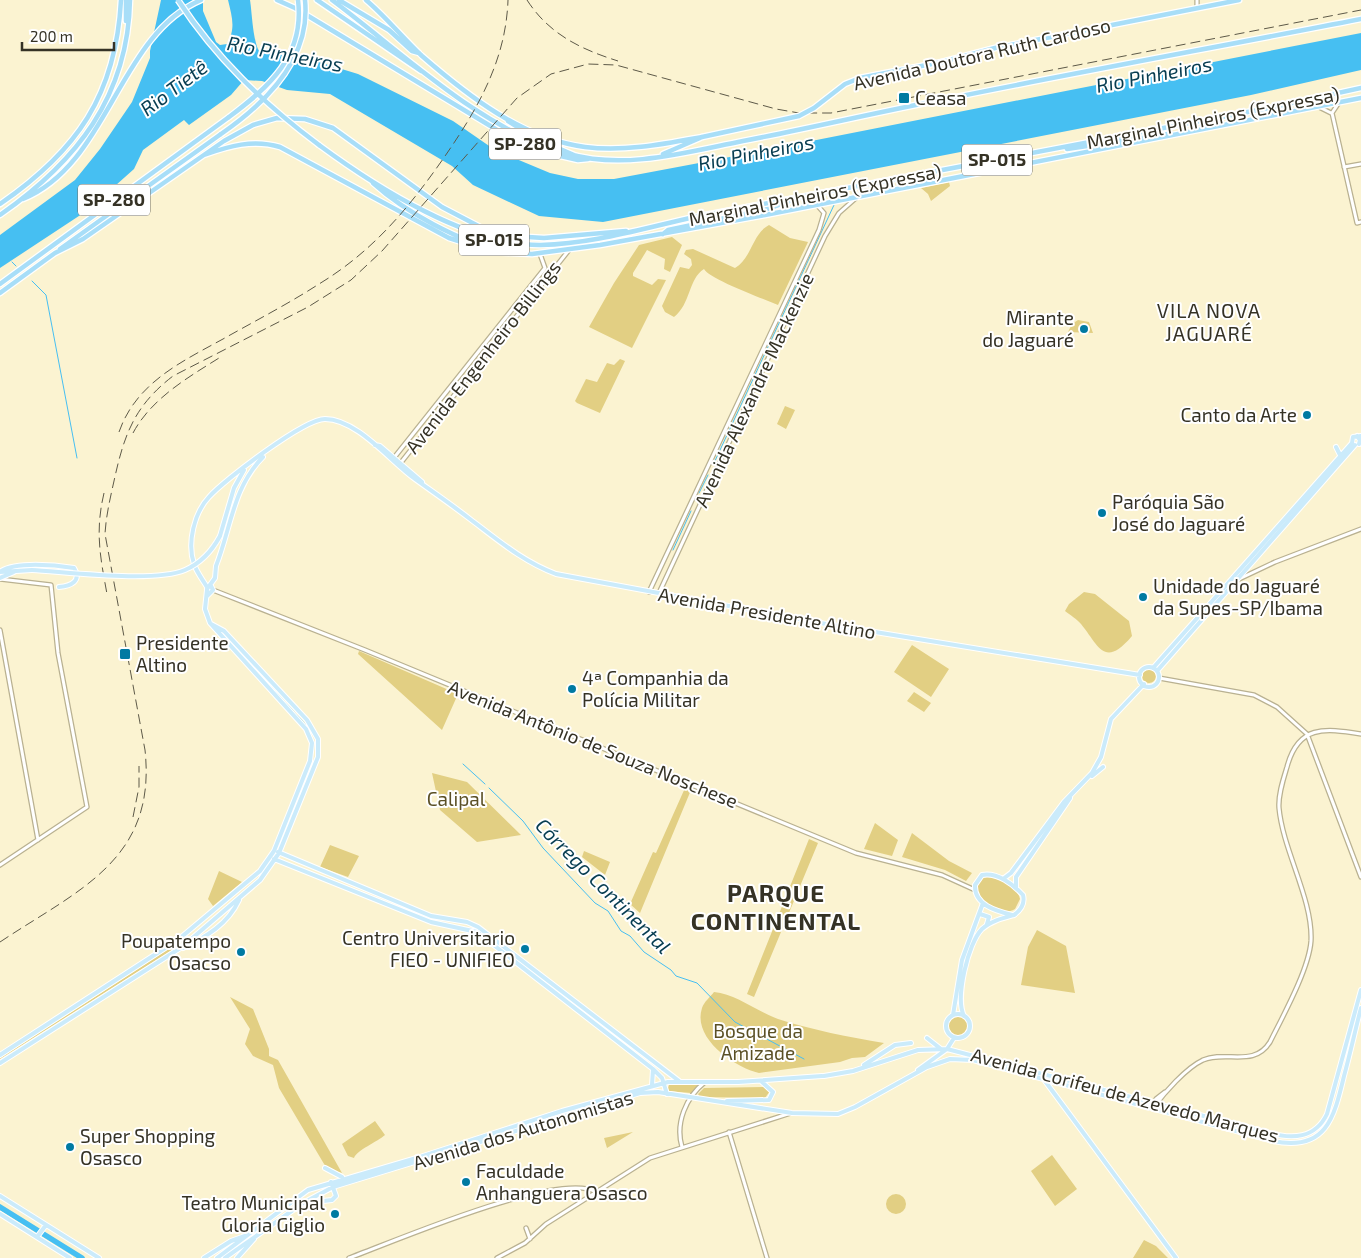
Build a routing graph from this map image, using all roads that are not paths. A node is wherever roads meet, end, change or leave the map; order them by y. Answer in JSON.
{"nodes":[{"id":1,"x":121,"y":0,"type":"edge"},
{"id":2,"x":128,"y":0,"type":"edge"},
{"id":3,"x":178,"y":0,"type":"edge"},
{"id":4,"x":201,"y":0,"type":"edge"},
{"id":5,"x":277,"y":0,"type":"edge"},
{"id":6,"x":298,"y":0,"type":"edge"},
{"id":7,"x":305,"y":0,"type":"edge"},
{"id":8,"x":317,"y":0,"type":"edge"},
{"id":9,"x":332,"y":0,"type":"edge"},
{"id":10,"x":339,"y":0,"type":"edge"},
{"id":11,"x":366,"y":0,"type":"edge"},
{"id":12,"x":1197,"y":0,"type":"edge"},
{"id":13,"x":1239,"y":0,"type":"edge"},
{"id":14,"x":1197,"y":8,"type":"junction"},
{"id":15,"x":1361,"y":19,"type":"edge"},
{"id":16,"x":420,"y":54,"type":"junction"},
{"id":17,"x":427,"y":73,"type":"junction"},
{"id":18,"x":1361,"y":88,"type":"edge"},
{"id":19,"x":1361,"y":98,"type":"edge"},
{"id":20,"x":1340,"y":102,"type":"junction"},
{"id":21,"x":1317,"y":107,"type":"junction"},
{"id":22,"x":1332,"y":113,"type":"junction"},
{"id":23,"x":506,"y":118,"type":"junction"},
{"id":24,"x":1177,"y":134,"type":"junction"},
{"id":25,"x":701,"y":137,"type":"junction"},
{"id":26,"x":1046,"y":150,"type":"junction"},
{"id":27,"x":204,"y":155,"type":"junction"},
{"id":28,"x":575,"y":156,"type":"junction"},
{"id":29,"x":659,"y":156,"type":"junction"},
{"id":30,"x":589,"y":158,"type":"junction"},
{"id":31,"x":1361,"y":164,"type":"edge"},
{"id":32,"x":1344,"y":168,"type":"junction"},
{"id":33,"x":369,"y":178,"type":"junction"},
{"id":34,"x":861,"y":195,"type":"junction"},
{"id":35,"x":23,"y":199,"type":"junction"},
{"id":36,"x":796,"y":199,"type":"junction"},
{"id":37,"x":0,"y":204,"type":"edge"},
{"id":38,"x":814,"y":204,"type":"junction"},
{"id":39,"x":0,"y":215,"type":"edge"},
{"id":40,"x":1359,"y":222,"type":"edge"},
{"id":41,"x":632,"y":230,"type":"junction"},
{"id":42,"x":662,"y":234,"type":"junction"},
{"id":43,"x":812,"y":246,"type":"junction"},
{"id":44,"x":820,"y":249,"type":"junction"},
{"id":45,"x":569,"y":250,"type":"junction"},
{"id":46,"x":55,"y":253,"type":"junction"},
{"id":47,"x":510,"y":254,"type":"junction"},
{"id":48,"x":540,"y":254,"type":"junction"},
{"id":49,"x":542,"y":271,"type":"junction"},
{"id":50,"x":547,"y":275,"type":"junction"},
{"id":51,"x":0,"y":284,"type":"edge"},
{"id":52,"x":0,"y":294,"type":"edge"},
{"id":53,"x":487,"y":342,"type":"junction"},
{"id":54,"x":492,"y":346,"type":"junction"},
{"id":55,"x":426,"y":418,"type":"junction"},
{"id":56,"x":431,"y":423,"type":"junction"},
{"id":57,"x":1359,"y":436,"type":"edge"},
{"id":58,"x":1357,"y":444,"type":"edge"},
{"id":59,"x":1336,"y":447,"type":"dead end"},
{"id":60,"x":269,"y":450,"type":"junction"},
{"id":61,"x":1340,"y":454,"type":"junction"},
{"id":62,"x":393,"y":459,"type":"junction"},
{"id":63,"x":400,"y":464,"type":"junction"},
{"id":64,"x":246,"y":468,"type":"junction"},
{"id":65,"x":218,"y":488,"type":"junction"},
{"id":66,"x":234,"y":488,"type":"junction"},
{"id":67,"x":1361,"y":529,"type":"edge"},
{"id":68,"x":669,"y":552,"type":"junction"},
{"id":69,"x":676,"y":555,"type":"junction"},
{"id":70,"x":20,"y":571,"type":"junction"},
{"id":71,"x":0,"y":572,"type":"edge"},
{"id":72,"x":0,"y":578,"type":"edge"},
{"id":73,"x":656,"y":581,"type":"junction"},
{"id":74,"x":1236,"y":581,"type":"junction"},
{"id":75,"x":663,"y":584,"type":"junction"},
{"id":76,"x":59,"y":587,"type":"dead end"},
{"id":77,"x":210,"y":589,"type":"junction"},
{"id":78,"x":649,"y":593,"type":"junction"},
{"id":79,"x":658,"y":594,"type":"junction"},
{"id":80,"x":217,"y":628,"type":"junction"},
{"id":81,"x":0,"y":630,"type":"edge"},
{"id":82,"x":1155,"y":669,"type":"junction"},
{"id":83,"x":1140,"y":675,"type":"junction"},
{"id":84,"x":1159,"y":678,"type":"junction"},
{"id":85,"x":1144,"y":684,"type":"junction"},
{"id":86,"x":1307,"y":734,"type":"junction"},
{"id":87,"x":1361,"y":734,"type":"edge"},
{"id":88,"x":312,"y":751,"type":"junction"},
{"id":89,"x":319,"y":753,"type":"junction"},
{"id":90,"x":311,"y":758,"type":"junction"},
{"id":91,"x":316,"y":764,"type":"junction"},
{"id":92,"x":1103,"y":767,"type":"dead end"},
{"id":93,"x":1086,"y":781,"type":"junction"},
{"id":94,"x":1056,"y":815,"type":"junction"},
{"id":95,"x":38,"y":840,"type":"junction"},
{"id":96,"x":274,"y":851,"type":"junction"},
{"id":97,"x":279,"y":853,"type":"junction"},
{"id":98,"x":270,"y":857,"type":"junction"},
{"id":99,"x":276,"y":860,"type":"junction"},
{"id":100,"x":0,"y":865,"type":"edge"},
{"id":101,"x":325,"y":871,"type":"junction"},
{"id":102,"x":321,"y":877,"type":"junction"},
{"id":103,"x":1361,"y":878,"type":"edge"},
{"id":104,"x":1002,"y":879,"type":"junction"},
{"id":105,"x":1016,"y":888,"type":"junction"},
{"id":106,"x":975,"y":890,"type":"junction"},
{"id":107,"x":239,"y":899,"type":"junction"},
{"id":108,"x":983,"y":904,"type":"junction"},
{"id":109,"x":220,"y":906,"type":"junction"},
{"id":110,"x":227,"y":910,"type":"junction"},
{"id":111,"x":409,"y":913,"type":"junction"},
{"id":112,"x":423,"y":913,"type":"junction"},
{"id":113,"x":980,"y":914,"type":"junction"},
{"id":114,"x":1012,"y":916,"type":"junction"},
{"id":115,"x":224,"y":922,"type":"junction"},
{"id":116,"x":464,"y":922,"type":"junction"},
{"id":117,"x":200,"y":923,"type":"junction"},
{"id":118,"x":471,"y":924,"type":"junction"},
{"id":119,"x":986,"y":926,"type":"junction"},
{"id":120,"x":467,"y":929,"type":"junction"},
{"id":121,"x":195,"y":940,"type":"junction"},
{"id":122,"x":1361,"y":990,"type":"edge"},
{"id":123,"x":1361,"y":1008,"type":"edge"},
{"id":124,"x":953,"y":1015,"type":"junction"},
{"id":125,"x":964,"y":1016,"type":"junction"},
{"id":126,"x":927,"y":1038,"type":"dead end"},
{"id":127,"x":954,"y":1038,"type":"junction"},
{"id":128,"x":911,"y":1043,"type":"dead end"},
{"id":129,"x":934,"y":1048,"type":"joint"},
{"id":130,"x":941,"y":1049,"type":"junction"},
{"id":131,"x":947,"y":1049,"type":"junction"},
{"id":132,"x":640,"y":1050,"type":"junction"},
{"id":133,"x":0,"y":1055,"type":"edge"},
{"id":134,"x":636,"y":1055,"type":"junction"},
{"id":135,"x":950,"y":1059,"type":"joint"},
{"id":136,"x":0,"y":1063,"type":"edge"},
{"id":137,"x":653,"y":1068,"type":"junction"},
{"id":138,"x":859,"y":1068,"type":"junction"},
{"id":139,"x":917,"y":1072,"type":"junction"},
{"id":140,"x":679,"y":1081,"type":"junction"},
{"id":141,"x":760,"y":1081,"type":"junction"},
{"id":142,"x":1045,"y":1081,"type":"junction"},
{"id":143,"x":706,"y":1082,"type":"junction"},
{"id":144,"x":664,"y":1083,"type":"junction"},
{"id":145,"x":652,"y":1085,"type":"junction"},
{"id":146,"x":667,"y":1094,"type":"junction"},
{"id":147,"x":692,"y":1097,"type":"junction"},
{"id":148,"x":721,"y":1101,"type":"junction"},
{"id":149,"x":1155,"y":1103,"type":"junction"},
{"id":150,"x":1152,"y":1108,"type":"junction"},
{"id":151,"x":772,"y":1110,"type":"junction"},
{"id":152,"x":792,"y":1113,"type":"junction"},
{"id":153,"x":774,"y":1118,"type":"junction"},
{"id":154,"x":729,"y":1132,"type":"junction"},
{"id":155,"x":682,"y":1147,"type":"junction"},
{"id":156,"x":325,"y":1168,"type":"dead end"},
{"id":157,"x":344,"y":1178,"type":"junction"},
{"id":158,"x":331,"y":1182,"type":"junction"},
{"id":159,"x":333,"y":1187,"type":"junction"},
{"id":160,"x":596,"y":1192,"type":"junction"},
{"id":161,"x":0,"y":1196,"type":"edge"},
{"id":162,"x":303,"y":1203,"type":"junction"},
{"id":163,"x":0,"y":1214,"type":"edge"},
{"id":164,"x":45,"y":1226,"type":"junction"},
{"id":165,"x":526,"y":1228,"type":"dead end"},
{"id":166,"x":38,"y":1236,"type":"junction"},
{"id":167,"x":247,"y":1236,"type":"junction"},
{"id":168,"x":257,"y":1236,"type":"junction"},
{"id":169,"x":530,"y":1239,"type":"junction"},
{"id":170,"x":243,"y":1242,"type":"junction"},
{"id":171,"x":503,"y":1255,"type":"junction"},
{"id":172,"x":70,"y":1258,"type":"edge"},
{"id":173,"x":99,"y":1258,"type":"edge"},
{"id":174,"x":204,"y":1258,"type":"edge"},
{"id":175,"x":217,"y":1258,"type":"edge"},
{"id":176,"x":225,"y":1258,"type":"edge"},
{"id":177,"x":237,"y":1258,"type":"edge"},
{"id":178,"x":349,"y":1258,"type":"edge"},
{"id":179,"x":497,"y":1258,"type":"edge"},
{"id":180,"x":510,"y":1258,"type":"edge"},
{"id":181,"x":767,"y":1258,"type":"edge"},
{"id":182,"x":1176,"y":1258,"type":"edge"}],
"edges":[{"from":1,"to":37,"type":"highway"},
{"from":2,"to":35,"type":"highway"},
{"from":3,"to":33,"type":"highway","name":"Marginal Pinheiros (Expressa)","number":"SP-015","bridge":true},
{"from":4,"to":35,"type":"highway"},
{"from":5,"to":30,"type":"highway","number":"SP-280"},
{"from":6,"to":51,"type":"highway","number":"SP-280","bridge":true},
{"from":7,"to":46,"type":"highway","bridge":true},
{"from":8,"to":17,"type":"highway"},
{"from":9,"to":17,"type":"highway"},
{"from":10,"to":16,"type":"highway"},
{"from":11,"to":16,"type":"highway","name":"Avenida Doutora Ruth Cardoso"},
{"from":12,"to":14,"type":"street"},
{"from":13,"to":14,"type":"highway","name":"Avenida Doutora Ruth Cardoso"},
{"from":14,"to":25,"type":"highway","name":"Avenida Doutora Ruth Cardoso","bridge":true},
{"from":15,"to":29,"type":"highway"},
{"from":16,"to":23,"type":"highway","name":"Avenida Doutora Ruth Cardoso"},
{"from":17,"to":28,"type":"highway"},
{"from":18,"to":26,"type":"highway","name":"Marginal Pinheiros (Expressa)","number":"SP-015"},
{"from":19,"to":20,"type":"highway"},
{"from":20,"to":21,"type":"highway"},
{"from":20,"to":22,"type":"street"},
{"from":21,"to":22,"type":"street"},
{"from":21,"to":24,"type":"highway"},
{"from":22,"to":32,"type":"street"},
{"from":23,"to":25,"type":"highway","name":"Avenida Doutora Ruth Cardoso"},
{"from":23,"to":28,"type":"highway"},
{"from":24,"to":26,"type":"highway"},
{"from":24,"to":34,"type":"highway"},
{"from":25,"to":29,"type":"highway"},
{"from":26,"to":36,"type":"highway","name":"Marginal Pinheiros (Expressa)","number":"SP-015"},
{"from":27,"to":41,"type":"highway"},
{"from":27,"to":46,"type":"highway"},
{"from":27,"to":47,"type":"highway"},
{"from":28,"to":30,"type":"highway"},
{"from":29,"to":30,"type":"highway"},
{"from":31,"to":32,"type":"street"},
{"from":32,"to":40,"type":"street"},
{"from":33,"to":41,"type":"highway","name":"Marginal Pinheiros (Expressa)","number":"SP-015"},
{"from":33,"to":47,"type":"highway"},
{"from":34,"to":38,"type":"highway"},
{"from":34,"to":44,"type":"street","name":"Avenida Alexandre Mackenzie"},
{"from":35,"to":39,"type":"highway"},
{"from":36,"to":41,"type":"highway","name":"Marginal Pinheiros (Expressa)","number":"SP-015"},
{"from":36,"to":42,"type":"highway"},
{"from":38,"to":42,"type":"highway"},
{"from":38,"to":43,"type":"street","name":"Avenida Alexandre Mackenzie"},
{"from":42,"to":45,"type":"highway"},
{"from":43,"to":44,"type":"street"},
{"from":43,"to":68,"type":"street","name":"Avenida Alexandre Mackenzie"},
{"from":44,"to":69,"type":"street","name":"Avenida Alexandre Mackenzie"},
{"from":45,"to":48,"type":"highway"},
{"from":45,"to":50,"type":"street","name":"Avenida Engenheiro Billings"},
{"from":46,"to":52,"type":"highway"},
{"from":47,"to":48,"type":"highway"},
{"from":48,"to":49,"type":"street","name":"Avenida Engenheiro Billings"},
{"from":49,"to":50,"type":"street"},
{"from":49,"to":53,"type":"street","name":"Avenida Engenheiro Billings"},
{"from":50,"to":54,"type":"street","name":"Avenida Engenheiro Billings"},
{"from":53,"to":54,"type":"street"},
{"from":53,"to":55,"type":"street","name":"Avenida Engenheiro Billings"},
{"from":54,"to":56,"type":"street","name":"Avenida Engenheiro Billings"},
{"from":55,"to":56,"type":"street"},
{"from":55,"to":62,"type":"street","name":"Avenida Engenheiro Billings"},
{"from":56,"to":63,"type":"street","name":"Avenida Engenheiro Billings"},
{"from":57,"to":58,"type":"main road"},
{"from":57,"to":58,"type":"main road"},
{"from":58,"to":61,"type":"main road"},
{"from":58,"to":74,"type":"main road"},
{"from":59,"to":61,"type":"main road"},
{"from":60,"to":62,"type":"main road","name":"Avenida Presidente Altino"},
{"from":60,"to":64,"type":"main road","name":"Avenida Presidente Altino"},
{"from":60,"to":77,"type":"main road","name":"Avenida Presidente Altino"},
{"from":61,"to":82,"type":"main road"},
{"from":62,"to":63,"type":"main road","name":"Avenida Presidente Altino"},
{"from":63,"to":78,"type":"main road","name":"Avenida Presidente Altino"},
{"from":64,"to":65,"type":"main road","name":"Avenida Presidente Altino"},
{"from":64,"to":66,"type":"main road","name":"Avenida Presidente Altino"},
{"from":65,"to":66,"type":"main road"},
{"from":65,"to":77,"type":"main road","name":"Avenida Presidente Altino"},
{"from":66,"to":70,"type":"main road","name":"Avenida Presidente Altino","bridge":true},
{"from":67,"to":74,"type":"street"},
{"from":68,"to":69,"type":"street"},
{"from":68,"to":73,"type":"street","name":"Avenida Alexandre Mackenzie"},
{"from":69,"to":75,"type":"street","name":"Avenida Alexandre Mackenzie"},
{"from":70,"to":71,"type":"main road"},
{"from":70,"to":72,"type":"main road"},
{"from":71,"to":76,"type":"main road"},
{"from":72,"to":95,"type":"street"},
{"from":73,"to":75,"type":"street"},
{"from":73,"to":78,"type":"street","name":"Avenida Alexandre Mackenzie"},
{"from":74,"to":82,"type":"main road"},
{"from":75,"to":79,"type":"street","name":"Avenida Alexandre Mackenzie"},
{"from":77,"to":80,"type":"main road"},
{"from":77,"to":106,"type":"street","name":"Avenida Antônio de Souza Noschese"},
{"from":78,"to":79,"type":"main road","name":"Avenida Presidente Altino"},
{"from":79,"to":83,"type":"main road","name":"Avenida Presidente Altino"},
{"from":80,"to":88,"type":"main road"},
{"from":80,"to":89,"type":"main road"},
{"from":81,"to":95,"type":"street"},
{"from":82,"to":83,"type":"main road"},
{"from":82,"to":84,"type":"main road"},
{"from":83,"to":85,"type":"main road"},
{"from":84,"to":85,"type":"main road"},
{"from":84,"to":86,"type":"street"},
{"from":85,"to":93,"type":"main road"},
{"from":86,"to":87,"type":"street"},
{"from":86,"to":103,"type":"street"},
{"from":86,"to":149,"type":"street"},
{"from":88,"to":89,"type":"main road"},
{"from":88,"to":90,"type":"main road"},
{"from":89,"to":91,"type":"main road"},
{"from":90,"to":91,"type":"main road"},
{"from":90,"to":96,"type":"main road"},
{"from":91,"to":97,"type":"main road"},
{"from":92,"to":93,"type":"main road"},
{"from":93,"to":94,"type":"main road"},
{"from":94,"to":104,"type":"main road"},
{"from":94,"to":105,"type":"main road"},
{"from":95,"to":100,"type":"street"},
{"from":96,"to":97,"type":"main road"},
{"from":96,"to":98,"type":"main road"},
{"from":97,"to":99,"type":"main road"},
{"from":97,"to":101,"type":"main road"},
{"from":98,"to":99,"type":"main road"},
{"from":98,"to":109,"type":"main road"},
{"from":99,"to":102,"type":"main road"},
{"from":99,"to":107,"type":"main road"},
{"from":101,"to":102,"type":"main road"},
{"from":101,"to":112,"type":"main road"},
{"from":102,"to":111,"type":"main road"},
{"from":104,"to":105,"type":"main road"},
{"from":104,"to":106,"type":"main road"},
{"from":105,"to":114,"type":"main road"},
{"from":106,"to":108,"type":"main road"},
{"from":107,"to":110,"type":"main road"},
{"from":107,"to":115,"type":"main road"},
{"from":108,"to":113,"type":"main road"},
{"from":108,"to":114,"type":"main road"},
{"from":109,"to":110,"type":"main road"},
{"from":109,"to":117,"type":"main road"},
{"from":110,"to":115,"type":"main road"},
{"from":110,"to":121,"type":"main road"},
{"from":111,"to":112,"type":"main road"},
{"from":111,"to":120,"type":"main road"},
{"from":112,"to":116,"type":"main road"},
{"from":113,"to":119,"type":"main road"},
{"from":113,"to":124,"type":"main road"},
{"from":114,"to":119,"type":"main road"},
{"from":115,"to":121,"type":"main road"},
{"from":116,"to":118,"type":"main road"},
{"from":116,"to":120,"type":"main road"},
{"from":117,"to":121,"type":"main road"},
{"from":117,"to":133,"type":"main road"},
{"from":118,"to":120,"type":"main road"},
{"from":118,"to":132,"type":"main road"},
{"from":119,"to":125,"type":"main road"},
{"from":120,"to":134,"type":"main road"},
{"from":121,"to":136,"type":"main road"},
{"from":122,"to":149,"type":"main road","name":"Avenida Corifeu de Azevedo Marques"},
{"from":123,"to":150,"type":"main road","name":"Avenida Corifeu de Azevedo Marques"},
{"from":124,"to":125,"type":"main road"},
{"from":124,"to":127,"type":"main road"},
{"from":125,"to":127,"type":"main road"},
{"from":126,"to":130,"type":"main road"},
{"from":127,"to":131,"type":"main road"},
{"from":128,"to":138,"type":"main road"},
{"from":129,"to":130,"type":"main road","name":"Avenida Corifeu de Azevedo Marques"},
{"from":129,"to":138,"type":"main road","name":"Avenida dos Autonomistas"},
{"from":130,"to":131,"type":"main road","name":"Avenida Corifeu de Azevedo Marques"},
{"from":131,"to":139,"type":"main road"},
{"from":131,"to":149,"type":"main road","name":"Avenida Corifeu de Azevedo Marques"},
{"from":132,"to":134,"type":"main road"},
{"from":132,"to":140,"type":"main road"},
{"from":134,"to":137,"type":"main road"},
{"from":135,"to":139,"type":"main road","name":"Avenida dos Autonomistas"},
{"from":135,"to":142,"type":"main road","name":"Avenida Corifeu de Azevedo Marques"},
{"from":137,"to":144,"type":"main road"},
{"from":137,"to":145,"type":"main road"},
{"from":138,"to":141,"type":"main road","name":"Avenida dos Autonomistas"},
{"from":139,"to":152,"type":"main road","name":"Avenida dos Autonomistas"},
{"from":140,"to":143,"type":"main road","name":"Avenida dos Autonomistas"},
{"from":140,"to":144,"type":"main road","name":"Avenida dos Autonomistas"},
{"from":141,"to":143,"type":"main road","name":"Avenida dos Autonomistas"},
{"from":141,"to":148,"type":"main road"},
{"from":142,"to":150,"type":"main road","name":"Avenida Corifeu de Azevedo Marques"},
{"from":142,"to":182,"type":"main road"},
{"from":143,"to":147,"type":"street"},
{"from":144,"to":145,"type":"main road","name":"Avenida dos Autonomistas"},
{"from":144,"to":146,"type":"main road"},
{"from":145,"to":157,"type":"main road","name":"Avenida dos Autonomistas"},
{"from":146,"to":147,"type":"main road","name":"Avenida dos Autonomistas"},
{"from":146,"to":159,"type":"main road","name":"Avenida dos Autonomistas"},
{"from":147,"to":148,"type":"main road","name":"Avenida dos Autonomistas"},
{"from":147,"to":155,"type":"street"},
{"from":148,"to":151,"type":"main road","name":"Avenida dos Autonomistas"},
{"from":149,"to":150,"type":"street"},
{"from":151,"to":152,"type":"main road","name":"Avenida dos Autonomistas"},
{"from":151,"to":153,"type":"street"},
{"from":152,"to":153,"type":"street"},
{"from":153,"to":154,"type":"street"},
{"from":154,"to":155,"type":"street"},
{"from":154,"to":181,"type":"street"},
{"from":155,"to":160,"type":"street"},
{"from":156,"to":157,"type":"main road"},
{"from":157,"to":158,"type":"main road","name":"Avenida dos Autonomistas"},
{"from":158,"to":159,"type":"main road"},
{"from":158,"to":167,"type":"main road","name":"Avenida dos Autonomistas"},
{"from":159,"to":162,"type":"main road","name":"Avenida dos Autonomistas"},
{"from":159,"to":162,"type":"main road"},
{"from":160,"to":169,"type":"street"},
{"from":160,"to":178,"type":"street"},
{"from":161,"to":164,"type":"main road"},
{"from":162,"to":168,"type":"main road","name":"Avenida dos Autonomistas"},
{"from":163,"to":166,"type":"main road"},
{"from":164,"to":166,"type":"main road"},
{"from":164,"to":173,"type":"main road"},
{"from":165,"to":169,"type":"street"},
{"from":166,"to":172,"type":"main road"},
{"from":167,"to":170,"type":"main road","name":"Avenida dos Autonomistas"},
{"from":167,"to":174,"type":"main road"},
{"from":168,"to":170,"type":"main road","name":"Avenida dos Autonomistas"},
{"from":168,"to":177,"type":"main road"},
{"from":169,"to":171,"type":"street"},
{"from":170,"to":175,"type":"main road"},
{"from":170,"to":176,"type":"main road","name":"Avenida dos Autonomistas"},
{"from":171,"to":179,"type":"street"},
{"from":171,"to":180,"type":"street"}]}
